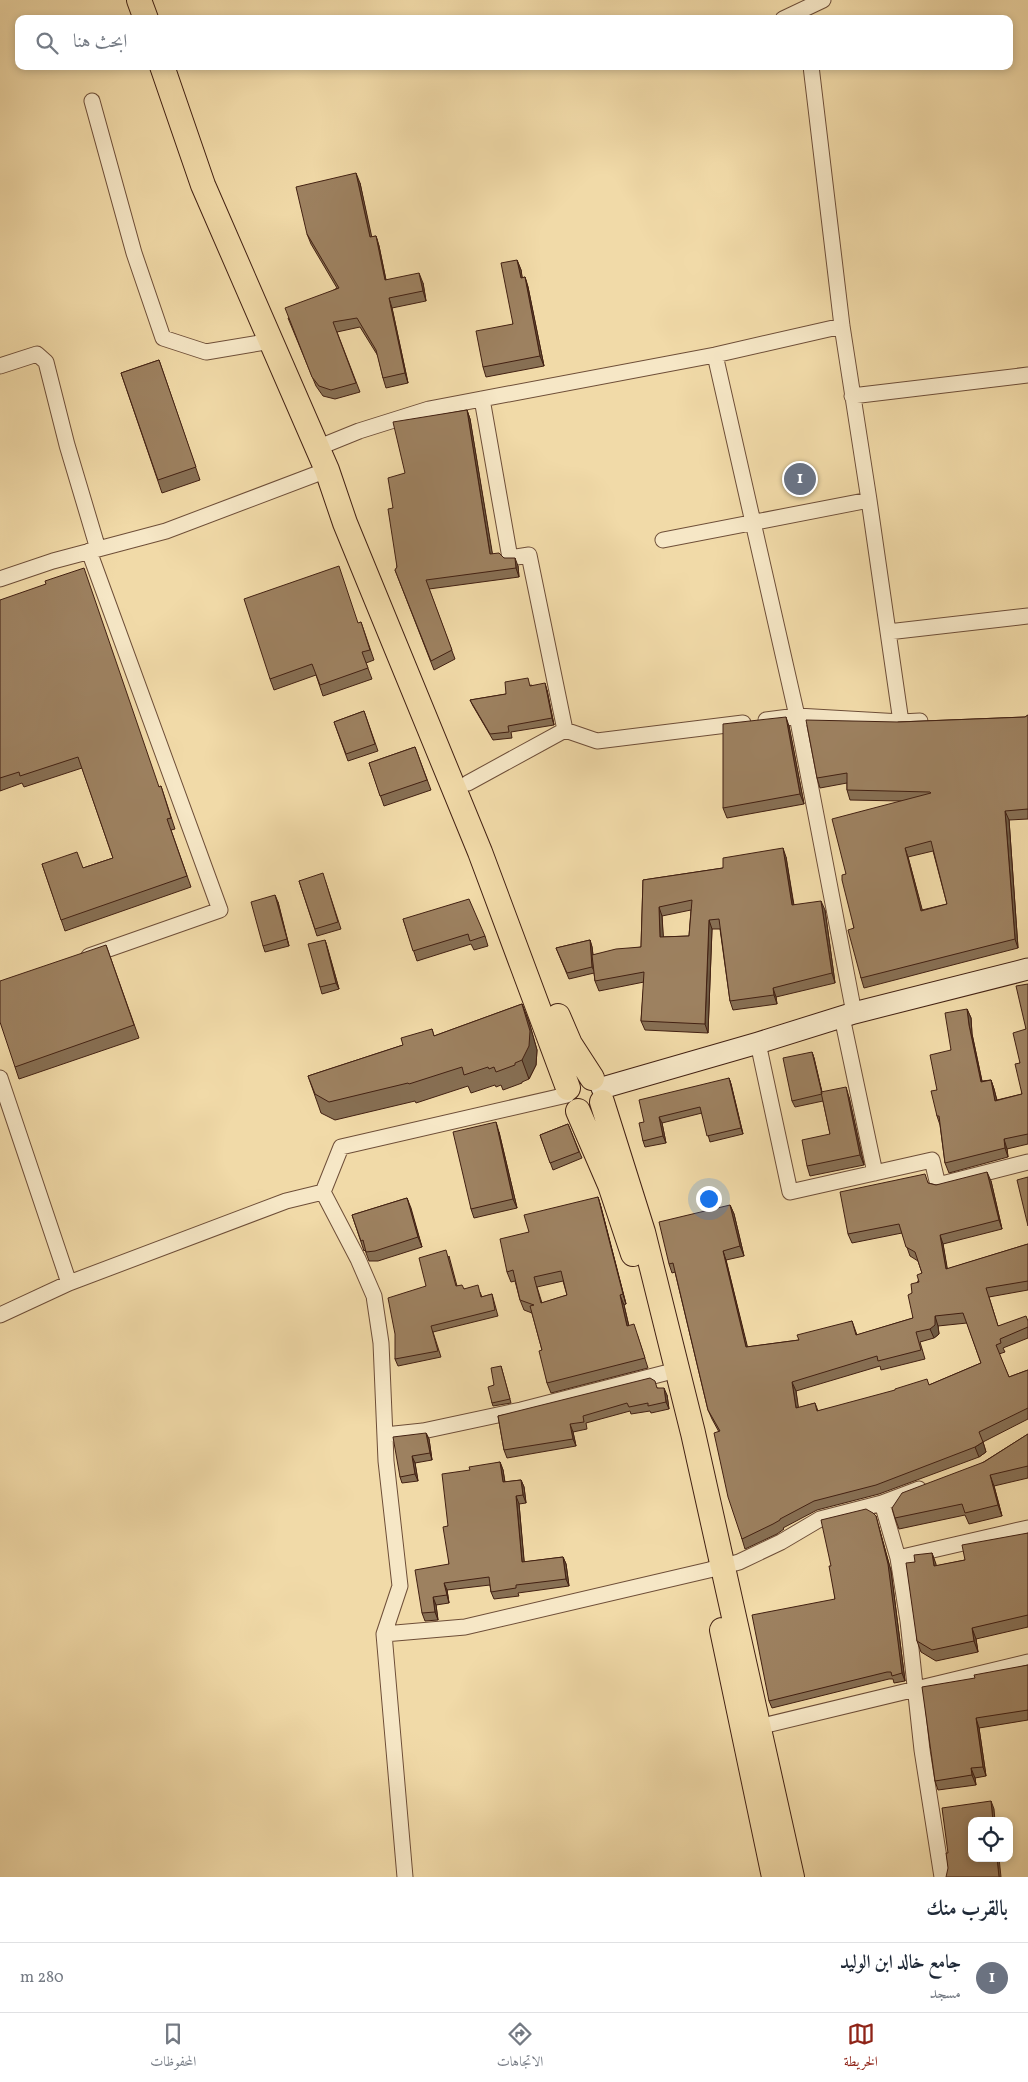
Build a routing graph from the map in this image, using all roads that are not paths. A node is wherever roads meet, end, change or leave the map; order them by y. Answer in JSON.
{"nodes":[{"id":1,"x":139,"y":0,"type":"edge"},
{"id":2,"x":823,"y":0,"type":"edge"},
{"id":3,"x":802,"y":14,"type":"edge"},
{"id":4,"x":145,"y":15,"type":"edge"},
{"id":5,"x":163,"y":70,"type":"edge"},
{"id":6,"x":811,"y":70,"type":"edge"},
{"id":7,"x":92,"y":101,"type":"dead end"},
{"id":8,"x":842,"y":326,"type":"junction"},
{"id":9,"x":271,"y":341,"type":"junction"},
{"id":10,"x":715,"y":355,"type":"junction"},
{"id":11,"x":0,"y":366,"type":"edge"},
{"id":12,"x":1028,"y":374,"type":"edge"},
{"id":13,"x":852,"y":396,"type":"junction"},
{"id":14,"x":482,"y":399,"type":"junction"},
{"id":15,"x":317,"y":448,"type":"junction"},
{"id":16,"x":327,"y":470,"type":"junction"},
{"id":17,"x":869,"y":500,"type":"junction"},
{"id":18,"x":753,"y":523,"type":"junction"},
{"id":19,"x":663,"y":540,"type":"dead end"},
{"id":20,"x":94,"y":550,"type":"junction"},
{"id":21,"x":0,"y":578,"type":"edge"},
{"id":22,"x":1028,"y":616,"type":"edge"},
{"id":23,"x":888,"y":632,"type":"junction"},
{"id":24,"x":797,"y":716,"type":"junction"},
{"id":25,"x":931,"y":721,"type":"edge"},
{"id":26,"x":901,"y":722,"type":"junction"},
{"id":27,"x":565,"y":730,"type":"junction"},
{"id":28,"x":468,"y":783,"type":"junction"},
{"id":29,"x":73,"y":961,"type":"edge"},
{"id":30,"x":1028,"y":969,"type":"edge"},
{"id":31,"x":848,"y":1016,"type":"junction"},
{"id":32,"x":758,"y":1043,"type":"junction"},
{"id":33,"x":0,"y":1078,"type":"edge"},
{"id":34,"x":599,"y":1089,"type":"junction"},
{"id":35,"x":3,"y":1096,"type":"edge"},
{"id":36,"x":571,"y":1098,"type":"junction"},
{"id":37,"x":1028,"y":1162,"type":"edge"},
{"id":38,"x":875,"y":1173,"type":"junction"},
{"id":39,"x":323,"y":1192,"type":"junction"},
{"id":40,"x":625,"y":1200,"type":"junction"},
{"id":41,"x":69,"y":1283,"type":"junction"},
{"id":42,"x":0,"y":1315,"type":"edge"},
{"id":43,"x":665,"y":1373,"type":"junction"},
{"id":44,"x":385,"y":1435,"type":"junction"},
{"id":45,"x":937,"y":1482,"type":"edge"},
{"id":46,"x":882,"y":1503,"type":"junction"},
{"id":47,"x":1028,"y":1528,"type":"edge"},
{"id":48,"x":898,"y":1558,"type":"junction"},
{"id":49,"x":717,"y":1568,"type":"junction"},
{"id":50,"x":384,"y":1634,"type":"junction"},
{"id":51,"x":1028,"y":1662,"type":"edge"},
{"id":52,"x":915,"y":1690,"type":"junction"},
{"id":53,"x":751,"y":1729,"type":"junction"},
{"id":54,"x":405,"y":1877,"type":"edge"},
{"id":55,"x":774,"y":1877,"type":"edge"},
{"id":56,"x":792,"y":1877,"type":"edge"},
{"id":57,"x":942,"y":1877,"type":"edge"}],
"edges":[{"from":1,"to":4,"type":"main road"},
{"from":2,"to":3,"type":"street"},
{"from":5,"to":9,"type":"main road"},
{"from":6,"to":8,"type":"street"},
{"from":7,"to":9,"type":"street"},
{"from":8,"to":10,"type":"street"},
{"from":8,"to":13,"type":"street"},
{"from":9,"to":15,"type":"main road"},
{"from":10,"to":14,"type":"street"},
{"from":10,"to":18,"type":"street"},
{"from":11,"to":20,"type":"street"},
{"from":12,"to":13,"type":"street"},
{"from":13,"to":17,"type":"street"},
{"from":14,"to":15,"type":"street"},
{"from":14,"to":27,"type":"street"},
{"from":15,"to":16,"type":"main road"},
{"from":16,"to":20,"type":"street"},
{"from":16,"to":28,"type":"main road"},
{"from":16,"to":36,"type":"main road"},
{"from":17,"to":18,"type":"street"},
{"from":17,"to":23,"type":"street"},
{"from":18,"to":19,"type":"street"},
{"from":18,"to":24,"type":"street"},
{"from":20,"to":21,"type":"street"},
{"from":20,"to":29,"type":"street"},
{"from":22,"to":23,"type":"street"},
{"from":23,"to":26,"type":"street"},
{"from":24,"to":26,"type":"street"},
{"from":24,"to":27,"type":"street"},
{"from":24,"to":31,"type":"street"},
{"from":25,"to":26,"type":"street"},
{"from":27,"to":28,"type":"street"},
{"from":28,"to":34,"type":"main road"},
{"from":30,"to":31,"type":"street"},
{"from":31,"to":32,"type":"street"},
{"from":31,"to":38,"type":"street"},
{"from":32,"to":34,"type":"street"},
{"from":32,"to":38,"type":"street"},
{"from":33,"to":35,"type":"street"},
{"from":34,"to":36,"type":"main road"},
{"from":34,"to":36,"type":"main road"},
{"from":34,"to":40,"type":"main road"},
{"from":35,"to":41,"type":"street"},
{"from":36,"to":39,"type":"street"},
{"from":36,"to":40,"type":"main road"},
{"from":37,"to":38,"type":"street"},
{"from":39,"to":41,"type":"street"},
{"from":39,"to":44,"type":"street"},
{"from":40,"to":43,"type":"main road"},
{"from":40,"to":49,"type":"main road"},
{"from":41,"to":42,"type":"street"},
{"from":43,"to":44,"type":"street"},
{"from":43,"to":49,"type":"main road"},
{"from":44,"to":50,"type":"street"},
{"from":45,"to":46,"type":"street"},
{"from":46,"to":48,"type":"street"},
{"from":46,"to":49,"type":"street"},
{"from":47,"to":48,"type":"street"},
{"from":48,"to":52,"type":"street"},
{"from":49,"to":50,"type":"street"},
{"from":49,"to":53,"type":"main road"},
{"from":50,"to":54,"type":"street"},
{"from":51,"to":52,"type":"street"},
{"from":52,"to":53,"type":"street"},
{"from":52,"to":57,"type":"street"},
{"from":53,"to":55,"type":"main road"},
{"from":53,"to":56,"type":"main road"}]}
